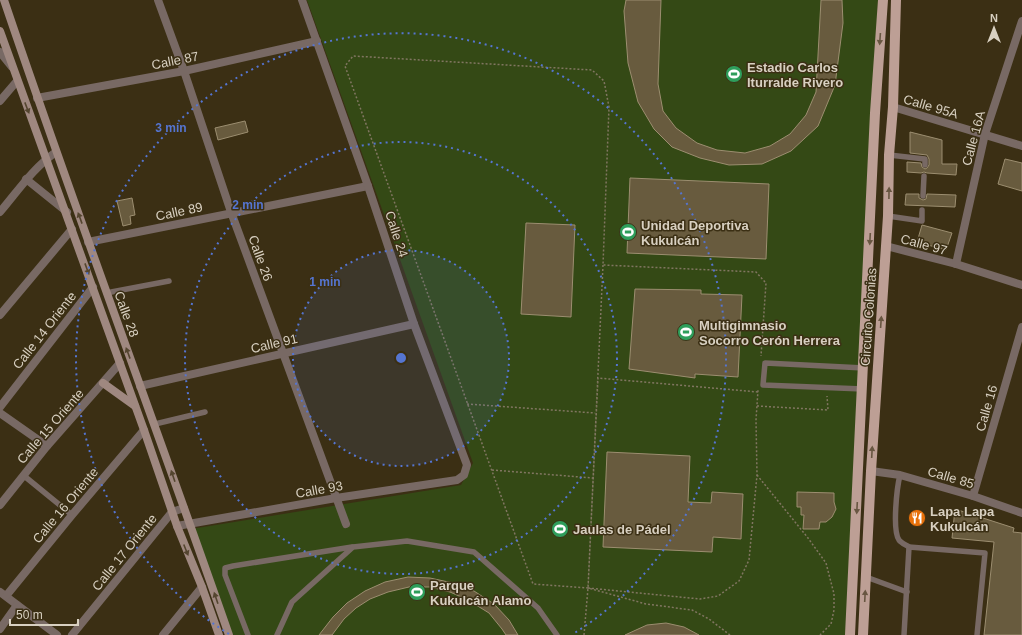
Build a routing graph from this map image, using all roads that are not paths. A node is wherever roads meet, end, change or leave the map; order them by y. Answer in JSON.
{"nodes":[{"id":1,"x":4,"y":0,"type":"edge"},
{"id":2,"x":158,"y":0,"type":"edge"},
{"id":3,"x":302,"y":0,"type":"edge"},
{"id":4,"x":883,"y":0,"type":"edge"},
{"id":5,"x":896,"y":0,"type":"edge"},
{"id":6,"x":1022,"y":21,"type":"edge"},
{"id":7,"x":0,"y":31,"type":"edge"},
{"id":8,"x":317,"y":41,"type":"junction"},
{"id":9,"x":0,"y":52,"type":"edge"},
{"id":10,"x":13,"y":67,"type":"junction"},
{"id":11,"x":184,"y":71,"type":"junction"},
{"id":12,"x":17,"y":81,"type":"junction"},
{"id":13,"x":37,"y":98,"type":"junction"},
{"id":14,"x":0,"y":101,"type":"edge"},
{"id":15,"x":893,"y":107,"type":"junction"},
{"id":16,"x":986,"y":134,"type":"junction"},
{"id":17,"x":1022,"y":146,"type":"edge"},
{"id":18,"x":56,"y":152,"type":"junction"},
{"id":19,"x":889,"y":155,"type":"junction"},
{"id":20,"x":46,"y":159,"type":"junction"},
{"id":21,"x":925,"y":166,"type":"dead end"},
{"id":22,"x":924,"y":176,"type":"dead end"},
{"id":23,"x":26,"y":179,"type":"junction"},
{"id":24,"x":368,"y":186,"type":"junction"},
{"id":25,"x":923,"y":196,"type":"dead end"},
{"id":26,"x":0,"y":198,"type":"edge"},
{"id":27,"x":7,"y":204,"type":"junction"},
{"id":28,"x":922,"y":210,"type":"dead end"},
{"id":29,"x":0,"y":212,"type":"edge"},
{"id":30,"x":67,"y":212,"type":"junction"},
{"id":31,"x":231,"y":212,"type":"junction"},
{"id":32,"x":888,"y":216,"type":"junction"},
{"id":33,"x":72,"y":229,"type":"junction"},
{"id":34,"x":88,"y":242,"type":"junction"},
{"id":35,"x":886,"y":246,"type":"junction"},
{"id":36,"x":956,"y":264,"type":"junction"},
{"id":37,"x":169,"y":281,"type":"dead end"},
{"id":38,"x":1022,"y":284,"type":"edge"},
{"id":39,"x":93,"y":287,"type":"junction"},
{"id":40,"x":106,"y":293,"type":"junction"},
{"id":41,"x":0,"y":315,"type":"edge"},
{"id":42,"x":414,"y":324,"type":"junction"},
{"id":43,"x":1022,"y":327,"type":"edge"},
{"id":44,"x":284,"y":353,"type":"junction"},
{"id":45,"x":120,"y":363,"type":"junction"},
{"id":46,"x":864,"y":368,"type":"junction"},
{"id":47,"x":103,"y":383,"type":"junction"},
{"id":48,"x":140,"y":386,"type":"junction"},
{"id":49,"x":863,"y":389,"type":"junction"},
{"id":50,"x":135,"y":406,"type":"junction"},
{"id":51,"x":0,"y":407,"type":"edge"},
{"id":52,"x":205,"y":412,"type":"dead end"},
{"id":53,"x":0,"y":413,"type":"edge"},
{"id":54,"x":861,"y":421,"type":"junction"},
{"id":55,"x":874,"y":422,"type":"junction"},
{"id":56,"x":155,"y":424,"type":"junction"},
{"id":57,"x":144,"y":430,"type":"junction"},
{"id":58,"x":46,"y":446,"type":"junction"},
{"id":59,"x":871,"y":471,"type":"junction"},
{"id":60,"x":23,"y":475,"type":"junction"},
{"id":61,"x":464,"y":475,"type":"joint"},
{"id":62,"x":900,"y":475,"type":"junction"},
{"id":63,"x":973,"y":496,"type":"junction"},
{"id":64,"x":336,"y":498,"type":"junction"},
{"id":65,"x":0,"y":505,"type":"edge"},
{"id":66,"x":184,"y":508,"type":"junction"},
{"id":67,"x":172,"y":512,"type":"junction"},
{"id":68,"x":1022,"y":513,"type":"edge"},
{"id":69,"x":72,"y":515,"type":"junction"},
{"id":70,"x":190,"y":523,"type":"junction"},
{"id":71,"x":346,"y":524,"type":"dead end"},
{"id":72,"x":177,"y":526,"type":"junction"},
{"id":73,"x":353,"y":547,"type":"junction"},
{"id":74,"x":909,"y":547,"type":"junction"},
{"id":75,"x":866,"y":577,"type":"junction"},
{"id":76,"x":202,"y":587,"type":"junction"},
{"id":77,"x":907,"y":592,"type":"junction"},
{"id":78,"x":3,"y":594,"type":"edge"},
{"id":79,"x":17,"y":605,"type":"junction"},
{"id":80,"x":0,"y":629,"type":"edge"},
{"id":81,"x":57,"y":635,"type":"edge"},
{"id":82,"x":72,"y":635,"type":"edge"},
{"id":83,"x":163,"y":635,"type":"edge"},
{"id":84,"x":219,"y":635,"type":"edge"},
{"id":85,"x":229,"y":635,"type":"edge"},
{"id":86,"x":248,"y":635,"type":"edge"},
{"id":87,"x":277,"y":635,"type":"edge"},
{"id":88,"x":557,"y":635,"type":"edge"},
{"id":89,"x":850,"y":635,"type":"edge"},
{"id":90,"x":863,"y":635,"type":"edge"},
{"id":91,"x":904,"y":635,"type":"edge"},
{"id":92,"x":977,"y":635,"type":"edge"}],
"edges":[{"from":1,"to":13,"type":"street","name":"Calle 28"},
{"from":2,"to":11,"type":"street","name":"Calle 26"},
{"from":3,"to":8,"type":"street","name":"Calle 24"},
{"from":4,"to":46,"type":"main road","name":"Circuito Colonias","one_way":true},
{"from":5,"to":15,"type":"main road","name":"Circuito Colonias"},
{"from":6,"to":16,"type":"street","name":"Calle 16A"},
{"from":7,"to":10,"type":"street","name":"Calle 28"},
{"from":8,"to":11,"type":"street","name":"Calle 87"},
{"from":8,"to":24,"type":"street","name":"Calle 24"},
{"from":9,"to":10,"type":"street"},
{"from":10,"to":12,"type":"street","name":"Calle 28"},
{"from":11,"to":13,"type":"street","name":"Calle 87"},
{"from":11,"to":31,"type":"street","name":"Calle 26"},
{"from":12,"to":14,"type":"street"},
{"from":12,"to":20,"type":"street","name":"Calle 28","one_way":true},
{"from":13,"to":18,"type":"street","name":"Calle 28"},
{"from":15,"to":16,"type":"street","name":"Calle 95A"},
{"from":15,"to":19,"type":"main road","name":"Circuito Colonias"},
{"from":16,"to":17,"type":"street","name":"Calle 95A"},
{"from":16,"to":36,"type":"street","name":"Calle 16A"},
{"from":18,"to":20,"type":"street"},
{"from":34,"to":18,"type":"street","name":"Calle 28","one_way":true},
{"from":19,"to":21,"type":"lane"},
{"from":32,"to":19,"type":"main road","name":"Circuito Colonias","one_way":true},
{"from":20,"to":23,"type":"street"},
{"from":20,"to":30,"type":"street","name":"Calle 28"},
{"from":22,"to":25,"type":"lane"},
{"from":23,"to":27,"type":"street"},
{"from":23,"to":30,"type":"street"},
{"from":24,"to":31,"type":"street","name":"Calle 89"},
{"from":24,"to":42,"type":"street","name":"Calle 24"},
{"from":26,"to":27,"type":"street"},
{"from":27,"to":29,"type":"street"},
{"from":28,"to":32,"type":"lane"},
{"from":30,"to":33,"type":"street","name":"Calle 28"},
{"from":31,"to":34,"type":"street","name":"Calle 89"},
{"from":31,"to":44,"type":"street","name":"Calle 26"},
{"from":32,"to":35,"type":"main road","name":"Circuito Colonias"},
{"from":33,"to":39,"type":"street","name":"Calle 28","one_way":true},
{"from":33,"to":41,"type":"street"},
{"from":34,"to":40,"type":"street","name":"Calle 28"},
{"from":35,"to":36,"type":"street","name":"Calle 97"},
{"from":55,"to":35,"type":"main road","name":"Circuito Colonias","one_way":true},
{"from":36,"to":38,"type":"street","name":"Calle 97"},
{"from":37,"to":40,"type":"lane"},
{"from":39,"to":45,"type":"street","name":"Calle 28"},
{"from":39,"to":51,"type":"street","name":"Calle 14 Oriente"},
{"from":48,"to":40,"type":"street","name":"Calle 28","one_way":true},
{"from":42,"to":44,"type":"street","name":"Calle 91"},
{"from":42,"to":61,"type":"street","name":"Calle 24"},
{"from":43,"to":63,"type":"street","name":"Calle 16"},
{"from":44,"to":48,"type":"street","name":"Calle 91"},
{"from":44,"to":64,"type":"street","name":"Calle 26"},
{"from":45,"to":47,"type":"street","name":"Calle 15 Oriente"},
{"from":45,"to":50,"type":"street","name":"Calle 28"},
{"from":46,"to":49,"type":"main road","name":"Circuito Colonias"},
{"from":46,"to":49,"type":"lane"},
{"from":47,"to":50,"type":"street"},
{"from":47,"to":58,"type":"street","name":"Calle 15 Oriente"},
{"from":48,"to":56,"type":"street","name":"Calle 28"},
{"from":49,"to":54,"type":"main road","name":"Circuito Colonias"},
{"from":50,"to":57,"type":"street","name":"Calle 28"},
{"from":52,"to":56,"type":"lane"},
{"from":53,"to":58,"type":"street"},
{"from":54,"to":55,"type":"main road"},
{"from":54,"to":89,"type":"main road","name":"Circuito Colonias","one_way":true},
{"from":59,"to":55,"type":"main road","name":"Circuito Colonias","one_way":true},
{"from":66,"to":56,"type":"street","name":"Calle 28","one_way":true},
{"from":57,"to":67,"type":"street","name":"Calle 28"},
{"from":57,"to":69,"type":"street","name":"Calle 16 Oriente"},
{"from":58,"to":60,"type":"street","name":"Calle 15 Oriente"},
{"from":59,"to":62,"type":"street","name":"Calle 85"},
{"from":59,"to":75,"type":"main road","name":"Circuito Colonias"},
{"from":60,"to":65,"type":"street","name":"Calle 15 Oriente"},
{"from":60,"to":69,"type":"lane"},
{"from":61,"to":64,"type":"street","name":"Calle 93"},
{"from":62,"to":63,"type":"street","name":"Calle 85"},
{"from":62,"to":74,"type":"lane"},
{"from":63,"to":68,"type":"street","name":"Calle 85"},
{"from":64,"to":70,"type":"street","name":"Calle 93"},
{"from":64,"to":71,"type":"street","name":"Calle 26"},
{"from":66,"to":67,"type":"street","name":"Calle 17 Oriente"},
{"from":66,"to":70,"type":"street","name":"Calle 28"},
{"from":67,"to":72,"type":"street","name":"Calle 28"},
{"from":67,"to":82,"type":"street","name":"Calle 17 Oriente"},
{"from":69,"to":78,"type":"street","name":"Calle 16 Oriente"},
{"from":70,"to":72,"type":"street","name":"Calle 93"},
{"from":85,"to":70,"type":"street","name":"Calle 28","one_way":true},
{"from":72,"to":76,"type":"street","name":"Calle 28","one_way":true},
{"from":73,"to":86,"type":"lane"},
{"from":73,"to":87,"type":"lane"},
{"from":73,"to":88,"type":"lane"},
{"from":74,"to":77,"type":"lane"},
{"from":74,"to":92,"type":"lane"},
{"from":75,"to":77,"type":"lane"},
{"from":90,"to":75,"type":"main road","name":"Circuito Colonias","one_way":true},
{"from":76,"to":83,"type":"street"},
{"from":76,"to":84,"type":"street","name":"Calle 28"},
{"from":77,"to":91,"type":"lane"},
{"from":78,"to":79,"type":"street"},
{"from":79,"to":80,"type":"street"},
{"from":79,"to":81,"type":"street"}]}
